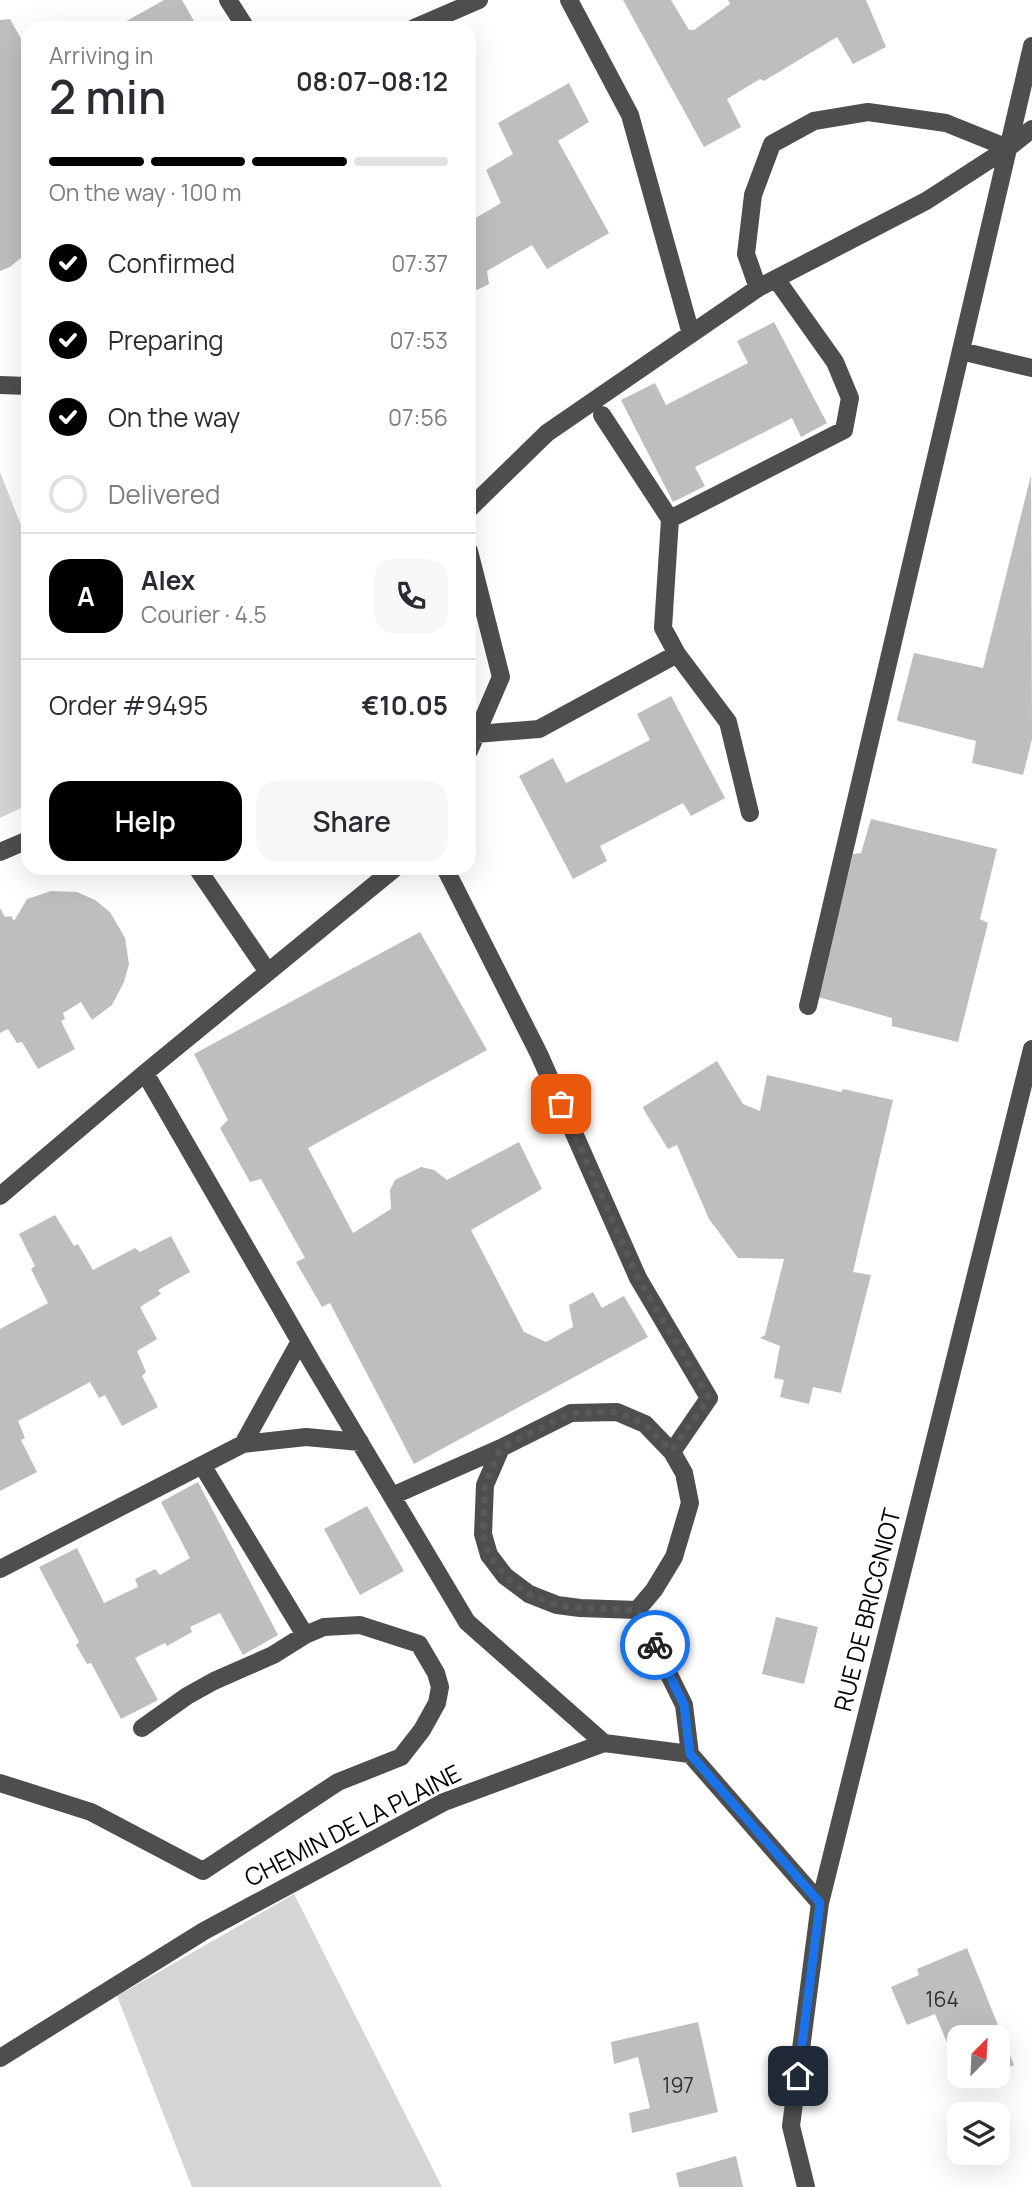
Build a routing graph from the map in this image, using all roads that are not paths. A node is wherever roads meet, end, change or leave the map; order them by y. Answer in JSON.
{"nodes":[{"id":1,"x":228,"y":0,"type":"edge"},
{"id":2,"x":479,"y":0,"type":"edge"},
{"id":3,"x":569,"y":0,"type":"edge"},
{"id":4,"x":242,"y":21,"type":"edge"},
{"id":5,"x":430,"y":21,"type":"edge"},
{"id":6,"x":1032,"y":46,"type":"edge"},
{"id":7,"x":1032,"y":129,"type":"edge"},
{"id":8,"x":1008,"y":148,"type":"junction"},
{"id":9,"x":776,"y":279,"type":"junction"},
{"id":10,"x":758,"y":288,"type":"junction"},
{"id":11,"x":691,"y":334,"type":"junction"},
{"id":12,"x":961,"y":352,"type":"junction"},
{"id":13,"x":1032,"y":368,"type":"edge"},
{"id":14,"x":0,"y":385,"type":"edge"},
{"id":15,"x":21,"y":386,"type":"edge"},
{"id":16,"x":602,"y":415,"type":"dead end"},
{"id":17,"x":476,"y":502,"type":"edge"},
{"id":18,"x":670,"y":519,"type":"junction"},
{"id":19,"x":476,"y":579,"type":"edge"},
{"id":20,"x":677,"y":654,"type":"junction"},
{"id":21,"x":477,"y":734,"type":"joint"},
{"id":22,"x":750,"y":813,"type":"dead end"},
{"id":23,"x":21,"y":843,"type":"edge"},
{"id":24,"x":0,"y":852,"type":"edge"},
{"id":25,"x":202,"y":875,"type":"edge"},
{"id":26,"x":386,"y":875,"type":"edge"},
{"id":27,"x":449,"y":875,"type":"edge"},
{"id":28,"x":268,"y":972,"type":"junction"},
{"id":29,"x":808,"y":1006,"type":"dead end"},
{"id":30,"x":1032,"y":1049,"type":"edge"},
{"id":31,"x":145,"y":1073,"type":"junction"},
{"id":32,"x":0,"y":1196,"type":"edge"},
{"id":33,"x":300,"y":1341,"type":"junction"},
{"id":34,"x":360,"y":1443,"type":"junction"},
{"id":35,"x":243,"y":1444,"type":"junction"},
{"id":36,"x":501,"y":1448,"type":"junction"},
{"id":37,"x":671,"y":1451,"type":"junction"},
{"id":38,"x":202,"y":1465,"type":"junction"},
{"id":39,"x":392,"y":1496,"type":"junction"},
{"id":40,"x":0,"y":1569,"type":"edge"},
{"id":41,"x":638,"y":1610,"type":"junction"},
{"id":42,"x":305,"y":1635,"type":"junction"},
{"id":43,"x":142,"y":1728,"type":"dead end"},
{"id":44,"x":604,"y":1743,"type":"junction"},
{"id":45,"x":690,"y":1754,"type":"junction"},
{"id":46,"x":0,"y":1783,"type":"edge"},
{"id":47,"x":820,"y":1903,"type":"junction"},
{"id":48,"x":0,"y":2059,"type":"edge"},
{"id":49,"x":806,"y":2187,"type":"edge"}],
"edges":[{"from":1,"to":4,"type":"street"},
{"from":2,"to":5,"type":"street"},
{"from":3,"to":11,"type":"street"},
{"from":6,"to":8,"type":"street"},
{"from":7,"to":8,"type":"street"},
{"from":8,"to":9,"type":"street"},
{"from":8,"to":10,"type":"street"},
{"from":8,"to":12,"type":"street"},
{"from":9,"to":10,"type":"street"},
{"from":9,"to":18,"type":"street"},
{"from":10,"to":11,"type":"street"},
{"from":11,"to":17,"type":"street"},
{"from":12,"to":13,"type":"street"},
{"from":12,"to":29,"type":"street"},
{"from":14,"to":15,"type":"street"},
{"from":16,"to":18,"type":"street"},
{"from":18,"to":20,"type":"street"},
{"from":19,"to":21,"type":"street"},
{"from":20,"to":21,"type":"street"},
{"from":20,"to":22,"type":"street"},
{"from":23,"to":24,"type":"street"},
{"from":25,"to":28,"type":"street"},
{"from":26,"to":28,"type":"street"},
{"from":27,"to":37,"type":"street"},
{"from":28,"to":31,"type":"street"},
{"from":30,"to":47,"type":"street","name":"RUE DE BRICGNIOT"},
{"from":31,"to":32,"type":"street"},
{"from":31,"to":33,"type":"street"},
{"from":33,"to":34,"type":"street"},
{"from":33,"to":35,"type":"street"},
{"from":34,"to":35,"type":"street"},
{"from":34,"to":39,"type":"street"},
{"from":35,"to":38,"type":"street"},
{"from":36,"to":37,"type":"street"},
{"from":36,"to":39,"type":"street"},
{"from":36,"to":41,"type":"street"},
{"from":37,"to":41,"type":"street"},
{"from":38,"to":40,"type":"street"},
{"from":38,"to":42,"type":"street"},
{"from":39,"to":44,"type":"street"},
{"from":41,"to":45,"type":"street"},
{"from":42,"to":43,"type":"street"},
{"from":42,"to":46,"type":"street"},
{"from":44,"to":45,"type":"street","name":"CHEMIN DE LA PLAINE"},
{"from":44,"to":48,"type":"street","name":"CHEMIN DE LA PLAINE"},
{"from":45,"to":47,"type":"street"},
{"from":47,"to":49,"type":"street","name":"RUE DE BRICGNIOT"}]}
